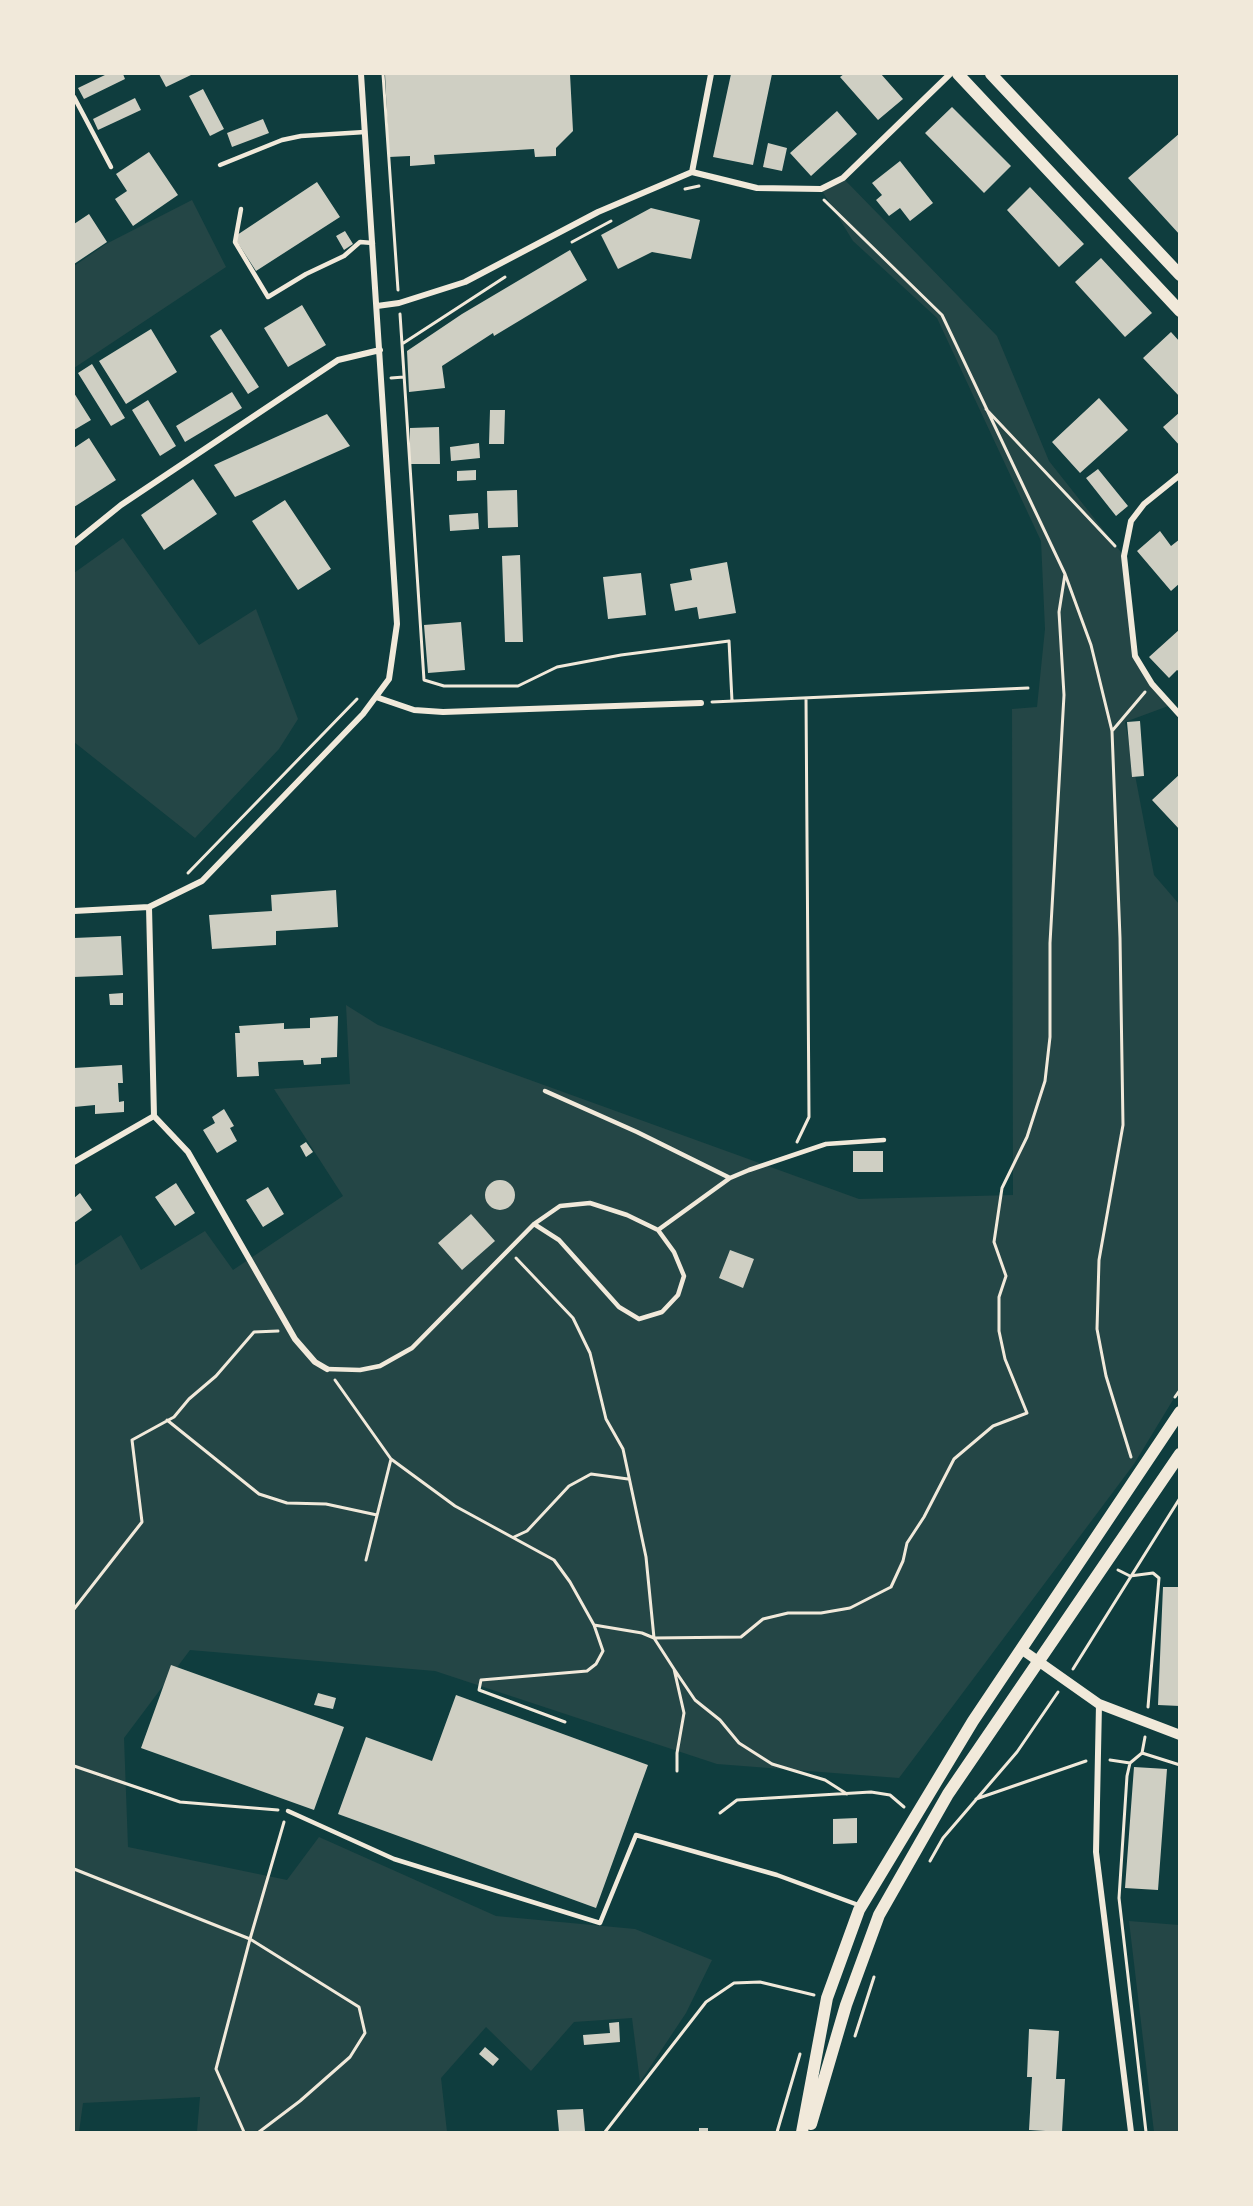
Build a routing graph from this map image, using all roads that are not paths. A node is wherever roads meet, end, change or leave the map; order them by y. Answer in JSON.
{"nodes":[{"id":1,"x":361,"y":74,"type":"edge"},
{"id":2,"x":711,"y":74,"type":"edge"},
{"id":3,"x":950,"y":74,"type":"edge"},
{"id":4,"x":958,"y":74,"type":"edge"},
{"id":5,"x":991,"y":74,"type":"edge"},
{"id":6,"x":74,"y":97,"type":"edge"},
{"id":7,"x":365,"y":132,"type":"junction"},
{"id":8,"x":220,"y":165,"type":"dead end"},
{"id":9,"x":111,"y":167,"type":"dead end"},
{"id":10,"x":692,"y":172,"type":"junction"},
{"id":11,"x":240,"y":209,"type":"dead end"},
{"id":12,"x":373,"y":243,"type":"junction"},
{"id":13,"x":1179,"y":275,"type":"edge"},
{"id":14,"x":377,"y":306,"type":"junction"},
{"id":15,"x":1179,"y":311,"type":"edge"},
{"id":16,"x":380,"y":350,"type":"junction"},
{"id":17,"x":1179,"y":475,"type":"edge"},
{"id":18,"x":74,"y":543,"type":"edge"},
{"id":19,"x":376,"y":697,"type":"junction"},
{"id":20,"x":701,"y":703,"type":"road end"},
{"id":21,"x":1179,"y":716,"type":"edge"},
{"id":22,"x":149,"y":907,"type":"junction"},
{"id":23,"x":74,"y":911,"type":"edge"},
{"id":24,"x":545,"y":1091,"type":"dead end"},
{"id":25,"x":154,"y":1116,"type":"junction"},
{"id":26,"x":884,"y":1140,"type":"dead end"},
{"id":27,"x":74,"y":1162,"type":"edge"},
{"id":28,"x":730,"y":1178,"type":"junction"},
{"id":29,"x":534,"y":1224,"type":"junction"},
{"id":30,"x":658,"y":1230,"type":"junction"},
{"id":31,"x":327,"y":1369,"type":"joint"},
{"id":32,"x":1179,"y":1412,"type":"edge"},
{"id":33,"x":1179,"y":1455,"type":"edge"},
{"id":34,"x":1021,"y":1649,"type":"junction"},
{"id":35,"x":1040,"y":1661,"type":"junction"},
{"id":36,"x":1099,"y":1704,"type":"junction"},
{"id":37,"x":1179,"y":1735,"type":"edge"},
{"id":38,"x":288,"y":1811,"type":"road end"},
{"id":39,"x":861,"y":1906,"type":"junction"},
{"id":40,"x":802,"y":2133,"type":"edge"},
{"id":41,"x":808,"y":2133,"type":"edge"},
{"id":42,"x":1131,"y":2133,"type":"edge"}],
"edges":[{"from":1,"to":7,"type":"street"},
{"from":2,"to":10,"type":"street"},
{"from":3,"to":10,"type":"street"},
{"from":4,"to":15,"type":"main road"},
{"from":5,"to":13,"type":"main road"},
{"from":6,"to":9,"type":"lane"},
{"from":7,"to":8,"type":"lane"},
{"from":7,"to":12,"type":"street"},
{"from":10,"to":14,"type":"street"},
{"from":11,"to":12,"type":"lane"},
{"from":12,"to":14,"type":"street"},
{"from":14,"to":16,"type":"street"},
{"from":16,"to":18,"type":"street"},
{"from":16,"to":19,"type":"street"},
{"from":17,"to":21,"type":"street"},
{"from":19,"to":20,"type":"street"},
{"from":19,"to":22,"type":"street"},
{"from":22,"to":23,"type":"street"},
{"from":22,"to":25,"type":"street"},
{"from":24,"to":28,"type":"lane"},
{"from":25,"to":27,"type":"street"},
{"from":25,"to":31,"type":"street"},
{"from":26,"to":28,"type":"lane"},
{"from":28,"to":30,"type":"lane"},
{"from":29,"to":30,"type":"lane"},
{"from":29,"to":30,"type":"lane"},
{"from":29,"to":31,"type":"lane"},
{"from":32,"to":34,"type":"main road"},
{"from":33,"to":35,"type":"main road"},
{"from":34,"to":35,"type":"street"},
{"from":34,"to":39,"type":"main road"},
{"from":35,"to":36,"type":"street"},
{"from":35,"to":41,"type":"main road"},
{"from":36,"to":37,"type":"street"},
{"from":36,"to":42,"type":"street"},
{"from":38,"to":39,"type":"lane"},
{"from":39,"to":40,"type":"main road"}]}
